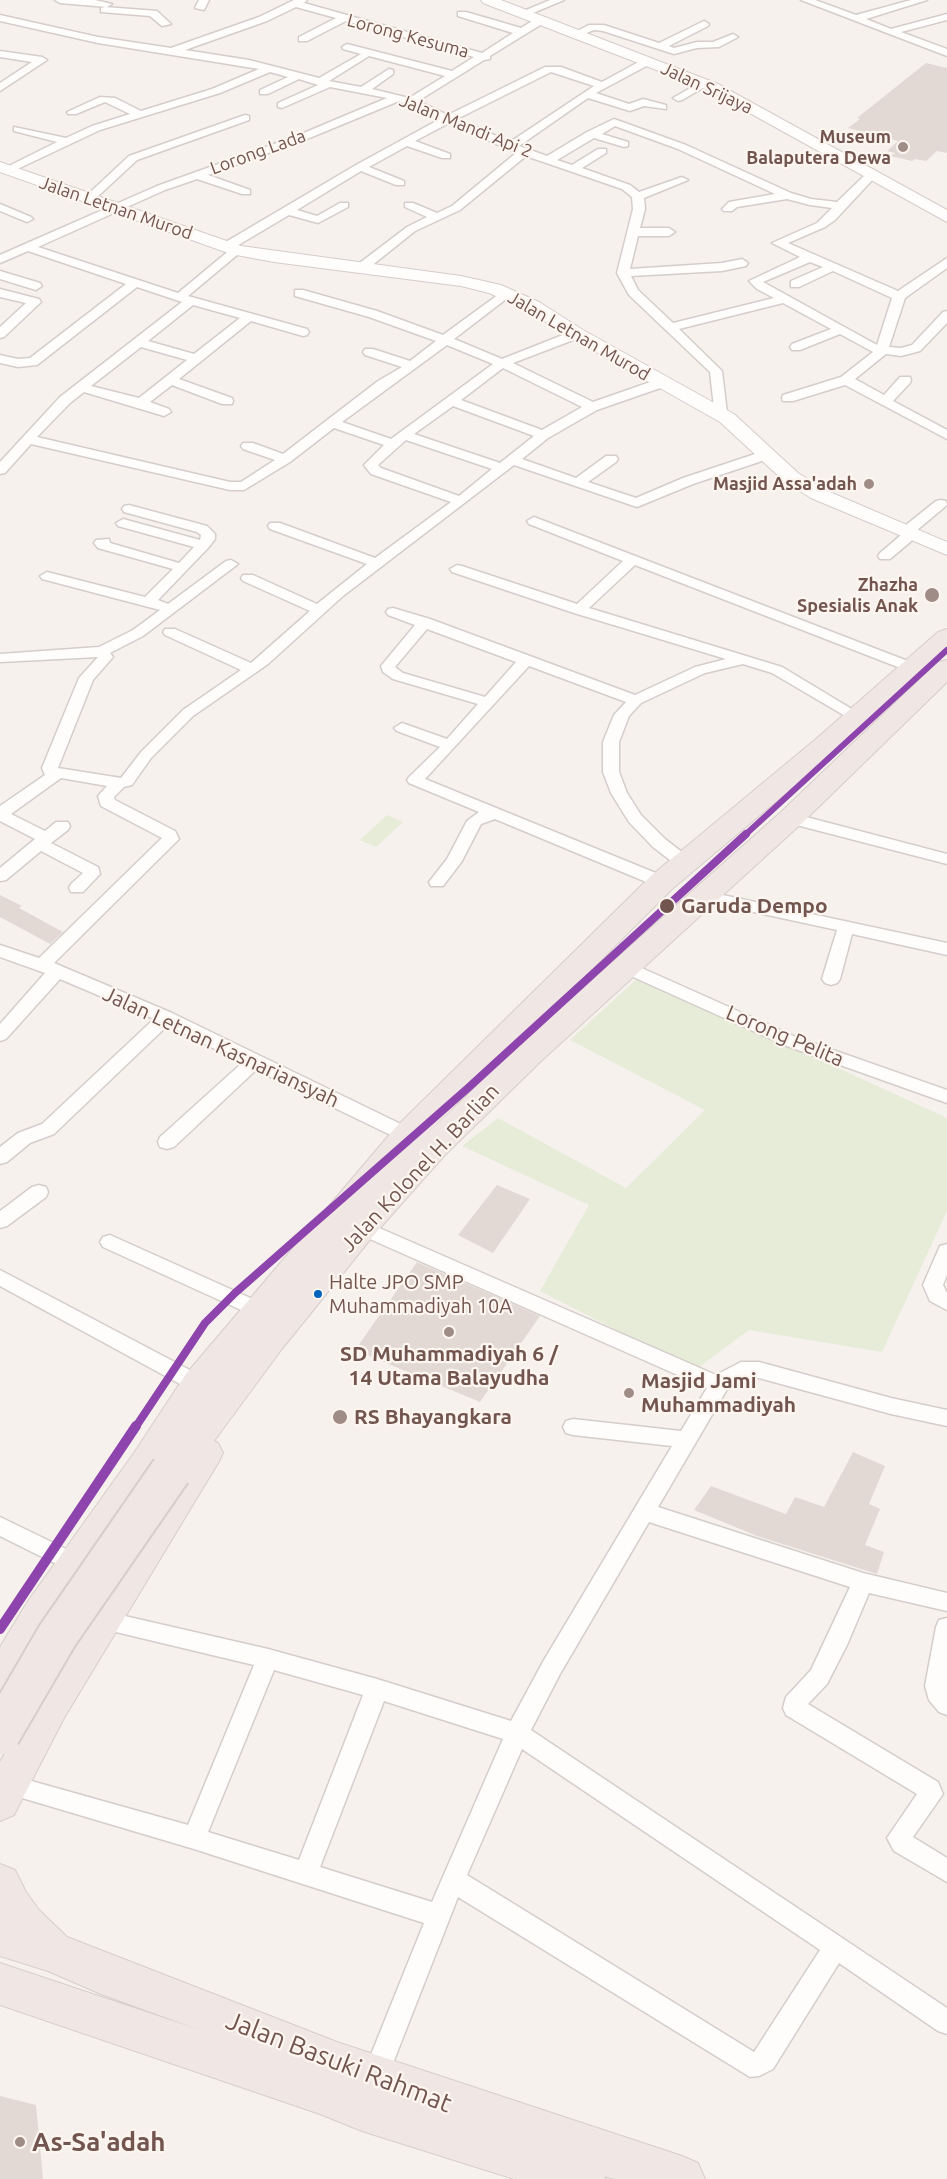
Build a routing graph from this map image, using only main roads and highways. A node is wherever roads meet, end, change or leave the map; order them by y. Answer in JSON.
{"nodes":[{"id":1,"x":947,"y":637,"type":"edge"},
{"id":2,"x":944,"y":674,"type":"edge"},
{"id":3,"x":840,"y":752,"type":"junction"},
{"id":4,"x":202,"y":1395,"type":"junction"},
{"id":5,"x":159,"y":1467,"type":"junction"},
{"id":6,"x":0,"y":1644,"type":"edge"},
{"id":7,"x":0,"y":1682,"type":"edge"},
{"id":8,"x":50,"y":1706,"type":"junction"},
{"id":9,"x":0,"y":1721,"type":"edge"},
{"id":10,"x":0,"y":1734,"type":"edge"},
{"id":11,"x":5,"y":1793,"type":"edge"},
{"id":12,"x":0,"y":1884,"type":"edge"},
{"id":13,"x":0,"y":1936,"type":"edge"},
{"id":14,"x":53,"y":1952,"type":"junction"},
{"id":15,"x":0,"y":1984,"type":"edge"},
{"id":16,"x":45,"y":2000,"type":"junction"},
{"id":17,"x":0,"y":2009,"type":"edge"},
{"id":18,"x":583,"y":2179,"type":"edge"},
{"id":19,"x":682,"y":2179,"type":"edge"}],
"edges":[{"from":1,"to":3,"type":"highway","name":"Jalan Kolonel H. Barlian"},
{"from":2,"to":3,"type":"highway"},
{"from":3,"to":4,"type":"highway","name":"Jalan Kolonel H. Barlian"},
{"from":3,"to":4,"type":"highway","name":"Jalan Kolonel H. Barlian"},
{"from":4,"to":5,"type":"highway","name":"Jalan Kolonel H. Barlian"},
{"from":4,"to":6,"type":"highway"},
{"from":4,"to":8,"type":"highway"},
{"from":5,"to":7,"type":"highway"},
{"from":5,"to":10,"type":"highway","bridge":true},
{"from":8,"to":9,"type":"highway"},
{"from":8,"to":11,"type":"highway"},
{"from":12,"to":14,"type":"highway"},
{"from":13,"to":14,"type":"highway","name":"Jalan Basuki Rahmat"},
{"from":14,"to":19,"type":"highway","name":"Jalan Basuki Rahmat"},
{"from":15,"to":16,"type":"highway","name":"Jalan Basuki Rahmat"},
{"from":16,"to":17,"type":"highway"},
{"from":16,"to":18,"type":"highway","name":"Jalan Basuki Rahmat"}]}
